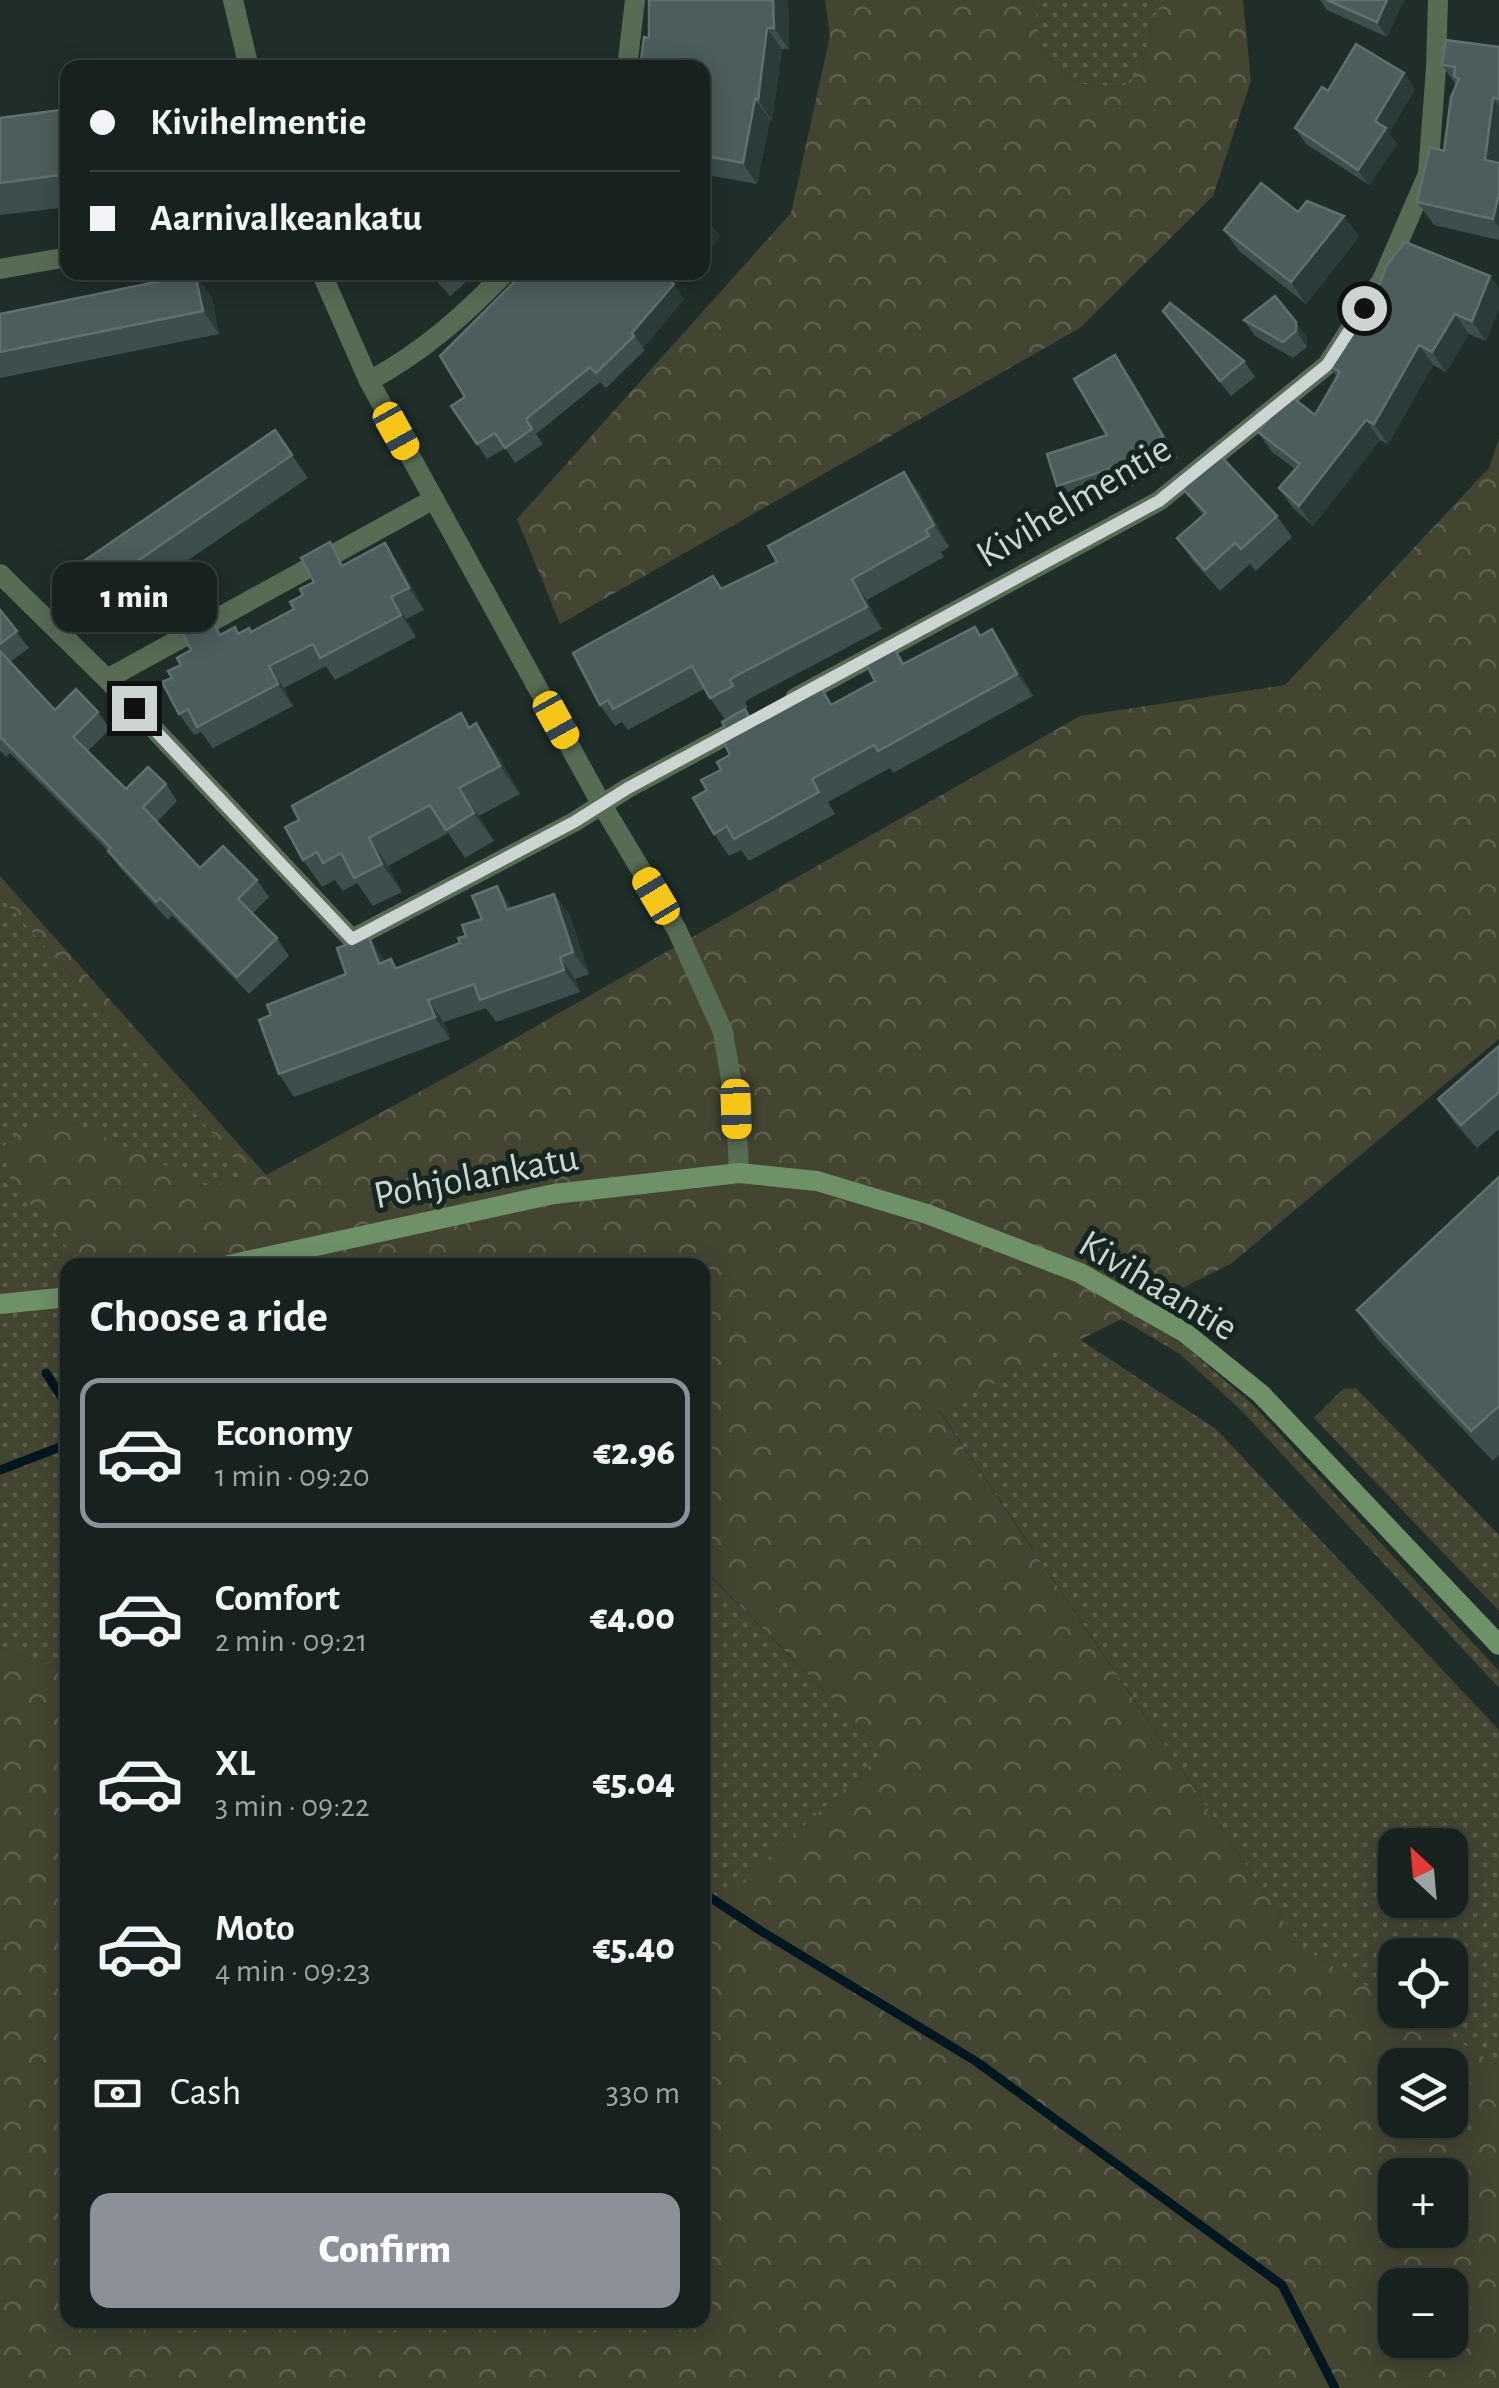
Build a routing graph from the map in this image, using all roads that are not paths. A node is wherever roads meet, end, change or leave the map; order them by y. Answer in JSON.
{"nodes":[{"id":1,"x":233,"y":0,"type":"edge"},
{"id":2,"x":636,"y":0,"type":"edge"},
{"id":3,"x":1438,"y":0,"type":"edge"},
{"id":4,"x":246,"y":60,"type":"edge"},
{"id":5,"x":627,"y":60,"type":"edge"},
{"id":6,"x":60,"y":259,"type":"edge"},
{"id":7,"x":0,"y":269,"type":"edge"},
{"id":8,"x":325,"y":280,"type":"edge"},
{"id":9,"x":498,"y":280,"type":"edge"},
{"id":10,"x":369,"y":381,"type":"junction"},
{"id":11,"x":434,"y":499,"type":"junction"},
{"id":12,"x":0,"y":574,"type":"edge"},
{"id":13,"x":107,"y":679,"type":"junction"},
{"id":14,"x":602,"y":805,"type":"junction"},
{"id":15,"x":739,"y":1173,"type":"junction"},
{"id":16,"x":260,"y":1258,"type":"edge"},
{"id":17,"x":60,"y":1298,"type":"edge"},
{"id":18,"x":0,"y":1304,"type":"edge"},
{"id":19,"x":1499,"y":1645,"type":"edge"}],
"edges":[{"from":1,"to":4,"type":"street"},
{"from":2,"to":5,"type":"street"},
{"from":3,"to":14,"type":"street","name":"Kivihelmentie"},
{"from":6,"to":7,"type":"street"},
{"from":8,"to":10,"type":"street"},
{"from":9,"to":10,"type":"street"},
{"from":10,"to":11,"type":"street"},
{"from":11,"to":13,"type":"street"},
{"from":11,"to":14,"type":"street"},
{"from":12,"to":13,"type":"street"},
{"from":13,"to":14,"type":"street","name":"Kivihelmentie"},
{"from":14,"to":15,"type":"street"},
{"from":15,"to":16,"type":"main road","name":"Pohjolankatu"},
{"from":15,"to":19,"type":"main road","name":"Kivihaantie"},
{"from":17,"to":18,"type":"main road"}]}
